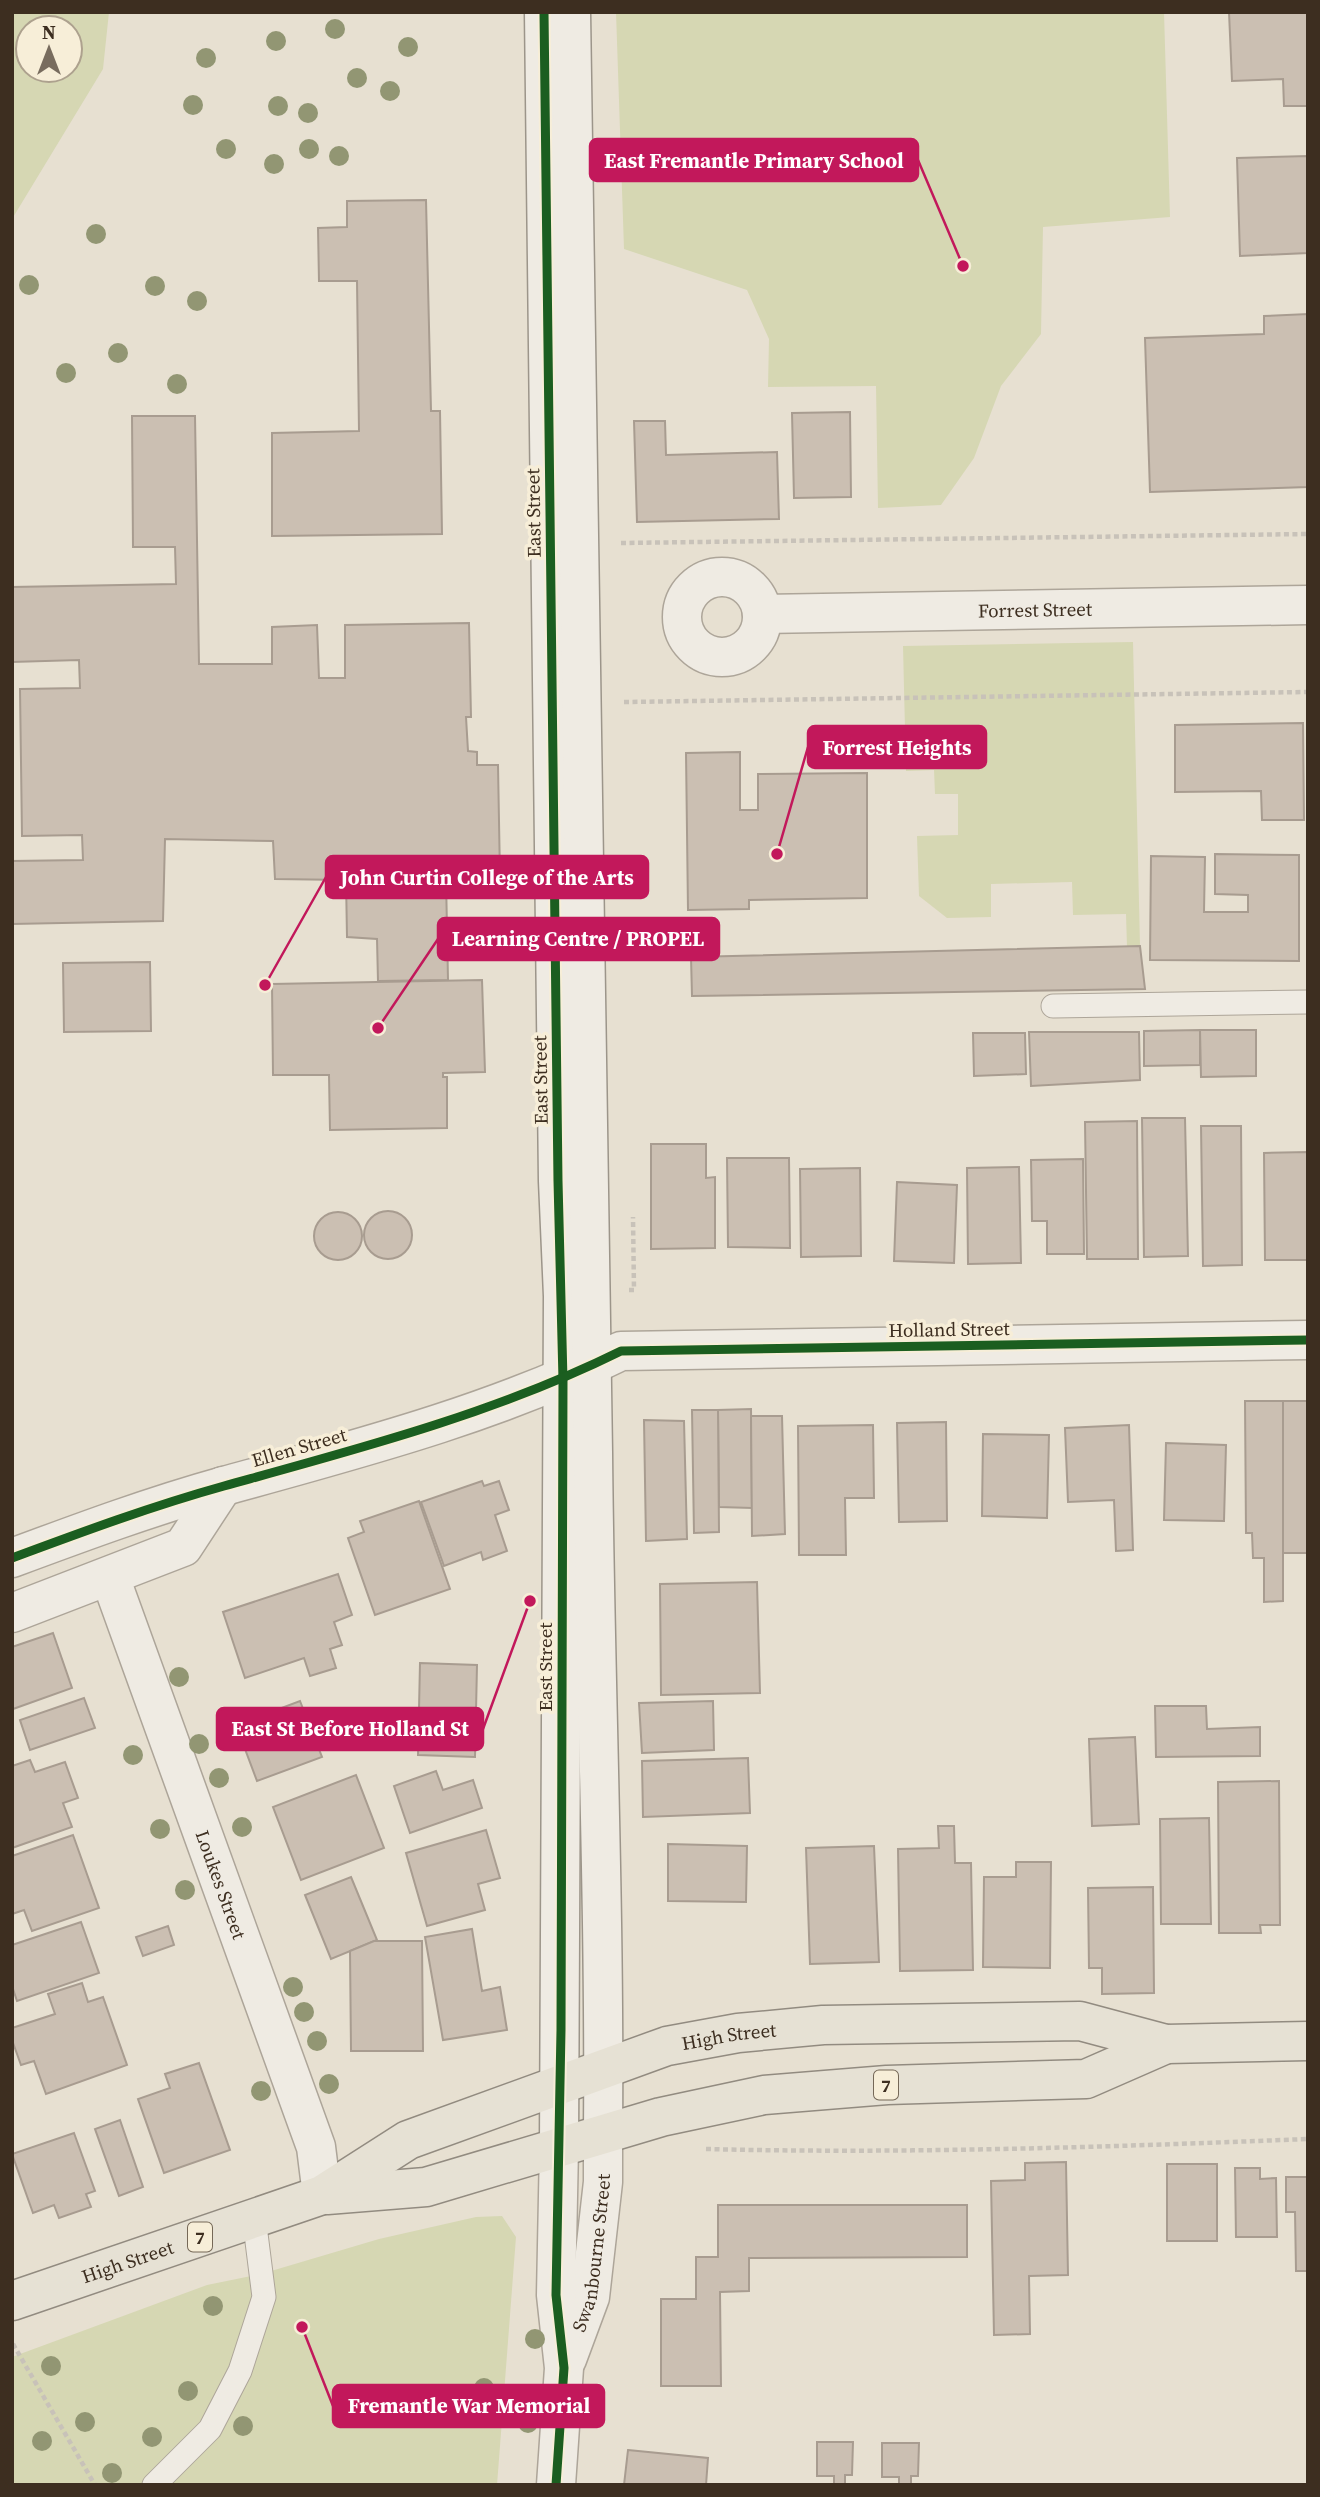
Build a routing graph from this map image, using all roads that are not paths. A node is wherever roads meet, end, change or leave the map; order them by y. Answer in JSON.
{"nodes":[{"id":1,"x":544,"y":12,"type":"edge"},
{"id":2,"x":571,"y":12,"type":"edge"},
{"id":3,"x":1308,"y":605,"type":"edge"},
{"id":4,"x":762,"y":614,"type":"dead end"},
{"id":5,"x":1308,"y":1002,"type":"edge"},
{"id":6,"x":1053,"y":1006,"type":"dead end"},
{"id":7,"x":1308,"y":1340,"type":"edge"},
{"id":8,"x":578,"y":1373,"type":"junction"},
{"id":9,"x":223,"y":1486,"type":"junction"},
{"id":10,"x":12,"y":1558,"type":"edge"},
{"id":11,"x":110,"y":1577,"type":"junction"},
{"id":12,"x":12,"y":1613,"type":"edge"},
{"id":13,"x":1308,"y":2041,"type":"edge"},
{"id":14,"x":1166,"y":2044,"type":"junction"},
{"id":15,"x":604,"y":2069,"type":"junction"},
{"id":16,"x":560,"y":2085,"type":"junction"},
{"id":17,"x":603,"y":2134,"type":"junction"},
{"id":18,"x":559,"y":2147,"type":"junction"},
{"id":19,"x":322,"y":2195,"type":"junction"},
{"id":20,"x":254,"y":2218,"type":"junction"},
{"id":21,"x":12,"y":2301,"type":"edge"},
{"id":22,"x":564,"y":2368,"type":"junction"},
{"id":23,"x":154,"y":2485,"type":"edge"},
{"id":24,"x":556,"y":2485,"type":"edge"}],
"edges":[{"from":1,"to":8,"type":"street","name":"East Street"},
{"from":2,"to":8,"type":"street","name":"East Street"},
{"from":3,"to":4,"type":"street","name":"Forrest Street"},
{"from":5,"to":6,"type":"lane"},
{"from":7,"to":8,"type":"street","name":"Holland Street"},
{"from":8,"to":9,"type":"street","name":"Ellen Street"},
{"from":8,"to":15,"type":"street","name":"East Street"},
{"from":8,"to":16,"type":"street","name":"East Street"},
{"from":9,"to":10,"type":"street","name":"Ellen Street"},
{"from":9,"to":11,"type":"street"},
{"from":11,"to":12,"type":"street"},
{"from":11,"to":19,"type":"street","name":"Loukes Street"},
{"from":13,"to":14,"type":"main road","name":"High Street","number":"7"},
{"from":14,"to":15,"type":"main road","name":"High Street","number":"7"},
{"from":14,"to":17,"type":"main road","name":"High Street","number":"7"},
{"from":15,"to":16,"type":"main road","name":"High Street","number":"7"},
{"from":15,"to":17,"type":"street","name":"East Street"},
{"from":16,"to":18,"type":"street","name":"East Street"},
{"from":16,"to":19,"type":"main road","name":"High Street","number":"7"},
{"from":17,"to":18,"type":"main road","name":"High Street","number":"7"},
{"from":17,"to":22,"type":"street","name":"Swanbourne Street"},
{"from":18,"to":19,"type":"main road","name":"High Street","number":"7"},
{"from":18,"to":22,"type":"street","name":"Swanbourne Street"},
{"from":19,"to":20,"type":"main road","name":"High Street","number":"7"},
{"from":20,"to":21,"type":"main road","name":"High Street","number":"7"},
{"from":20,"to":23,"type":"lane"},
{"from":22,"to":24,"type":"street","name":"Swanbourne Street"}]}
